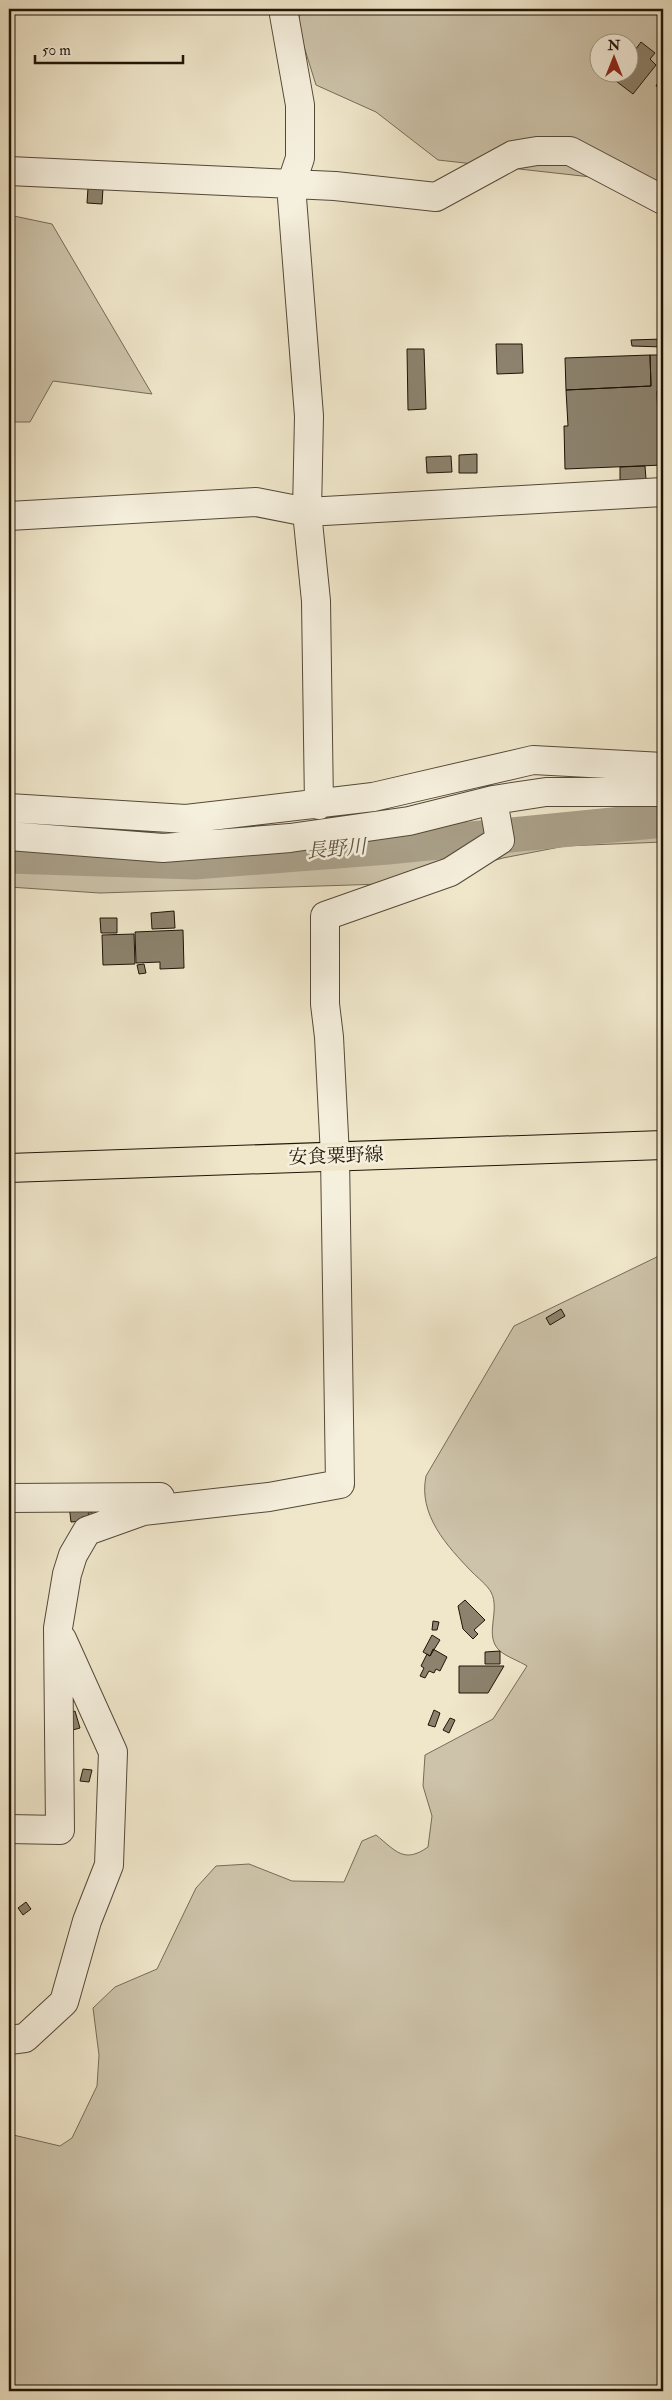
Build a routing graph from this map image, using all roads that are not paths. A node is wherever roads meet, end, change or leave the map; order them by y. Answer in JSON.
{"nodes":[{"id":1,"x":283,"y":9,"type":"edge"},
{"id":2,"x":9,"y":171,"type":"edge"},
{"id":3,"x":291,"y":185,"type":"junction"},
{"id":4,"x":663,"y":200,"type":"edge"},
{"id":5,"x":663,"y":492,"type":"edge"},
{"id":6,"x":307,"y":512,"type":"junction"},
{"id":7,"x":9,"y":516,"type":"edge"},
{"id":8,"x":663,"y":767,"type":"edge"},
{"id":9,"x":663,"y":792,"type":"edge"},
{"id":10,"x":494,"y":804,"type":"junction"},
{"id":11,"x":319,"y":805,"type":"junction"},
{"id":12,"x":9,"y":808,"type":"edge"},
{"id":13,"x":9,"y":836,"type":"edge"},
{"id":14,"x":663,"y":1145,"type":"edge"},
{"id":15,"x":335,"y":1156,"type":"junction"},
{"id":16,"x":9,"y":1168,"type":"edge"},
{"id":17,"x":269,"y":1497,"type":"junction"},
{"id":18,"x":9,"y":1498,"type":"edge"},
{"id":19,"x":58,"y":1628,"type":"junction"},
{"id":20,"x":9,"y":1829,"type":"edge"},
{"id":21,"x":9,"y":2040,"type":"edge"}],
"edges":[{"from":1,"to":3,"type":"street"},
{"from":2,"to":3,"type":"street"},
{"from":3,"to":4,"type":"street"},
{"from":3,"to":6,"type":"street"},
{"from":5,"to":6,"type":"street"},
{"from":6,"to":7,"type":"street"},
{"from":6,"to":11,"type":"street"},
{"from":8,"to":11,"type":"street"},
{"from":9,"to":10,"type":"street"},
{"from":10,"to":13,"type":"street"},
{"from":10,"to":15,"type":"street"},
{"from":11,"to":12,"type":"street"},
{"from":14,"to":15,"type":"main road","name":"安食粟野線"},
{"from":15,"to":16,"type":"main road","name":"安食粟野線"},
{"from":15,"to":17,"type":"street"},
{"from":17,"to":18,"type":"street"},
{"from":17,"to":19,"type":"street"},
{"from":19,"to":20,"type":"street"},
{"from":19,"to":21,"type":"street"}]}
